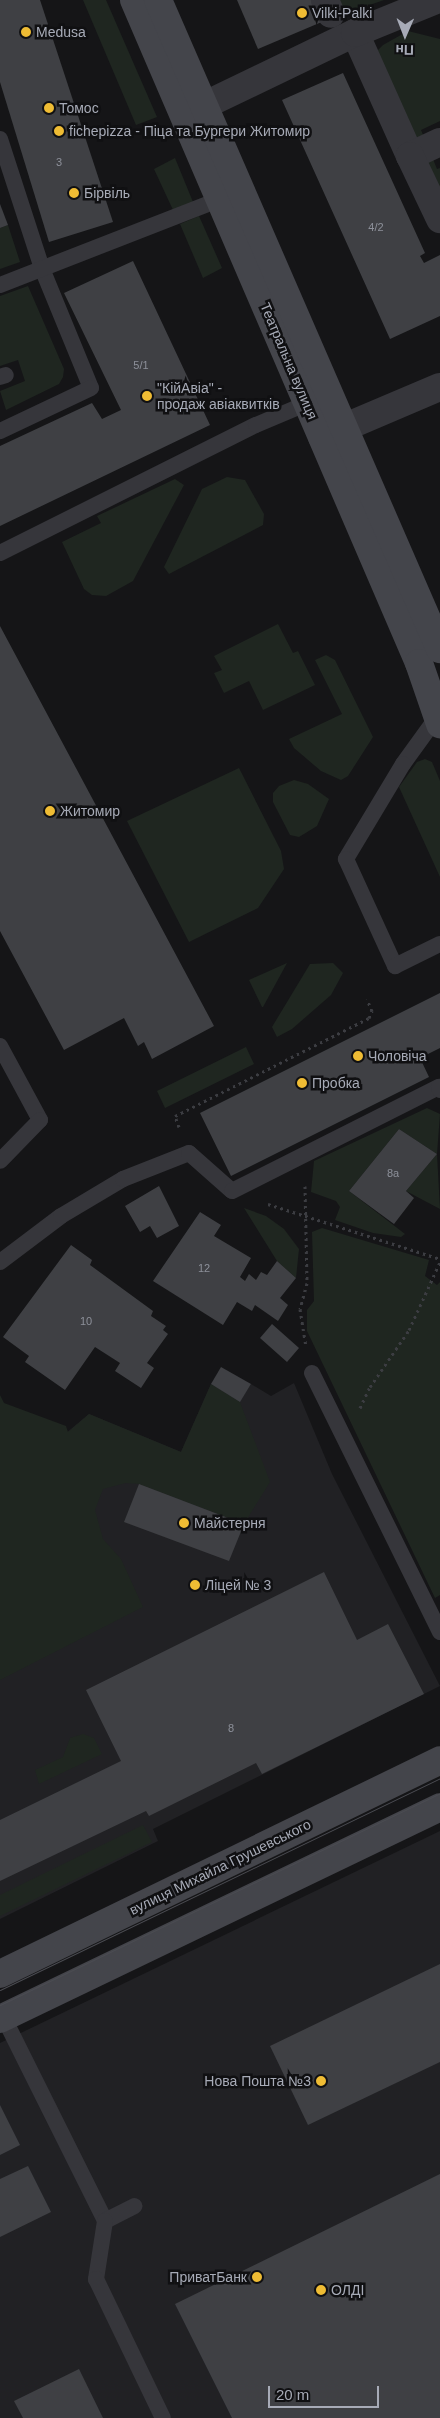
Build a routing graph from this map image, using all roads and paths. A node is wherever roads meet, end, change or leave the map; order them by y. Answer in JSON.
{"nodes":[{"id":1,"x":134,"y":0,"type":"edge"},
{"id":2,"x":158,"y":0,"type":"edge"},
{"id":3,"x":436,"y":0,"type":"edge"},
{"id":4,"x":355,"y":34,"type":"junction"},
{"id":5,"x":203,"y":106,"type":"junction"},
{"id":6,"x":0,"y":139,"type":"edge"},
{"id":7,"x":440,"y":142,"type":"edge"},
{"id":8,"x":410,"y":156,"type":"junction"},
{"id":9,"x":218,"y":200,"type":"junction"},
{"id":10,"x":440,"y":219,"type":"edge"},
{"id":11,"x":43,"y":271,"type":"junction"},
{"id":12,"x":0,"y":285,"type":"edge"},
{"id":13,"x":440,"y":387,"type":"edge"},
{"id":14,"x":308,"y":403,"type":"junction"},
{"id":15,"x":440,"y":406,"type":"edge"},
{"id":16,"x":0,"y":431,"type":"edge"},
{"id":17,"x":337,"y":442,"type":"junction"},
{"id":18,"x":0,"y":553,"type":"edge"},
{"id":19,"x":433,"y":656,"type":"edge"},
{"id":20,"x":438,"y":720,"type":"edge"},
{"id":21,"x":440,"y":944,"type":"edge"},
{"id":22,"x":367,"y":999,"type":"dead end"},
{"id":23,"x":0,"y":1046,"type":"edge"},
{"id":24,"x":440,"y":1090,"type":"edge"},
{"id":25,"x":189,"y":1153,"type":"junction"},
{"id":26,"x":304,"y":1155,"type":"junction"},
{"id":27,"x":0,"y":1161,"type":"edge"},
{"id":28,"x":232,"y":1191,"type":"junction"},
{"id":29,"x":305,"y":1216,"type":"junction"},
{"id":30,"x":440,"y":1261,"type":"edge"},
{"id":31,"x":0,"y":1262,"type":"edge"},
{"id":32,"x":312,"y":1373,"type":"joint"},
{"id":33,"x":345,"y":1440,"type":"junction"},
{"id":34,"x":436,"y":1614,"type":"edge"},
{"id":35,"x":440,"y":1632,"type":"edge"},
{"id":36,"x":440,"y":1760,"type":"edge"},
{"id":37,"x":440,"y":1807,"type":"edge"},
{"id":38,"x":0,"y":1974,"type":"edge"},
{"id":39,"x":2,"y":2018,"type":"edge"},
{"id":40,"x":134,"y":2206,"type":"dead end"},
{"id":41,"x":105,"y":2221,"type":"junction"},
{"id":42,"x":163,"y":2418,"type":"edge"}],
"edges":[{"from":1,"to":9,"type":"street","name":"Театральна вулиця"},
{"from":2,"to":5,"type":"street","name":"Театральна вулиця"},
{"from":3,"to":4,"type":"street"},
{"from":4,"to":5,"type":"street"},
{"from":4,"to":8,"type":"street"},
{"from":5,"to":17,"type":"street","name":"Театральна вулиця"},
{"from":6,"to":11,"type":"lane"},
{"from":7,"to":8,"type":"street"},
{"from":8,"to":10,"type":"street"},
{"from":9,"to":11,"type":"lane"},
{"from":9,"to":14,"type":"street","name":"Театральна вулиця"},
{"from":11,"to":12,"type":"lane"},
{"from":11,"to":16,"type":"lane"},
{"from":13,"to":17,"type":"street"},
{"from":14,"to":17,"type":"street","name":"Театральна вулиця"},
{"from":14,"to":18,"type":"lane"},
{"from":15,"to":17,"type":"street"},
{"from":17,"to":19,"type":"street","name":"Театральна вулиця"},
{"from":19,"to":20,"type":"street","name":"Театральна вулиця"},
{"from":20,"to":21,"type":"lane"},
{"from":22,"to":25,"type":"path"},
{"from":23,"to":27,"type":"lane"},
{"from":24,"to":26,"type":"lane"},
{"from":25,"to":28,"type":"lane"},
{"from":25,"to":31,"type":"lane"},
{"from":26,"to":28,"type":"lane"},
{"from":26,"to":29,"type":"path"},
{"from":28,"to":29,"type":"path"},
{"from":29,"to":30,"type":"path"},
{"from":29,"to":32,"type":"path"},
{"from":30,"to":33,"type":"path"},
{"from":32,"to":33,"type":"lane"},
{"from":33,"to":34,"type":"lane"},
{"from":34,"to":35,"type":"lane"},
{"from":36,"to":38,"type":"street","name":"вулиця Михайла Грушевського"},
{"from":37,"to":39,"type":"street"},
{"from":39,"to":41,"type":"lane"},
{"from":40,"to":41,"type":"lane"},
{"from":41,"to":42,"type":"lane"}]}
